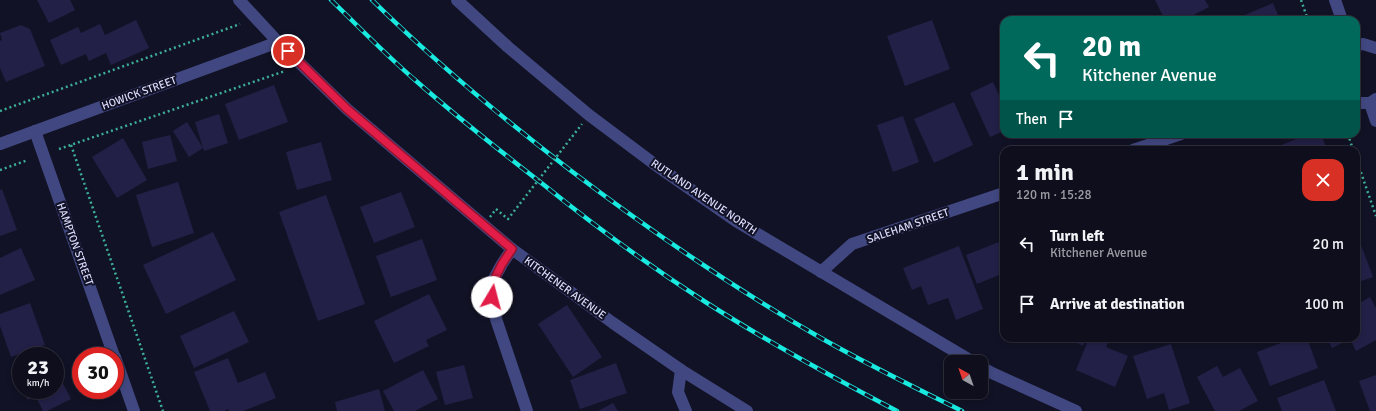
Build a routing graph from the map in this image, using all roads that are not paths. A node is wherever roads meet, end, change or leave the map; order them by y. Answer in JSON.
{"nodes":[{"id":1,"x":239,"y":0,"type":"edge"},
{"id":2,"x":457,"y":0,"type":"edge"},
{"id":3,"x":1335,"y":0,"type":"edge"},
{"id":4,"x":1341,"y":16,"type":"edge"},
{"id":5,"x":278,"y":42,"type":"junction"},
{"id":6,"x":1360,"y":44,"type":"edge"},
{"id":7,"x":1376,"y":48,"type":"edge"},
{"id":8,"x":1373,"y":101,"type":"edge"},
{"id":9,"x":1360,"y":103,"type":"edge"},
{"id":10,"x":1376,"y":121,"type":"edge"},
{"id":11,"x":35,"y":131,"type":"junction"},
{"id":12,"x":1169,"y":138,"type":"edge"},
{"id":13,"x":0,"y":144,"type":"edge"},
{"id":14,"x":1145,"y":146,"type":"edge"},
{"id":15,"x":1000,"y":195,"type":"edge"},
{"id":16,"x":512,"y":249,"type":"junction"},
{"id":17,"x":821,"y":272,"type":"junction"},
{"id":18,"x":111,"y":347,"type":"edge"},
{"id":19,"x":961,"y":355,"type":"edge"},
{"id":20,"x":681,"y":370,"type":"junction"},
{"id":21,"x":988,"y":371,"type":"edge"},
{"id":22,"x":124,"y":383,"type":"edge"},
{"id":23,"x":134,"y":411,"type":"edge"},
{"id":24,"x":527,"y":411,"type":"edge"},
{"id":25,"x":686,"y":411,"type":"edge"},
{"id":26,"x":747,"y":411,"type":"edge"},
{"id":27,"x":1076,"y":411,"type":"edge"}],
"edges":[{"from":1,"to":5,"type":"street","name":"KITCHENER AVENUE"},
{"from":2,"to":17,"type":"street","name":"RUTLAND AVENUE NORTH"},
{"from":3,"to":4,"type":"street"},
{"from":5,"to":11,"type":"street","name":"HOWICK STREET"},
{"from":5,"to":16,"type":"street","name":"KITCHENER AVENUE"},
{"from":6,"to":7,"type":"street"},
{"from":8,"to":9,"type":"street"},
{"from":8,"to":10,"type":"street"},
{"from":11,"to":13,"type":"street","name":"HOWICK STREET"},
{"from":11,"to":18,"type":"street","name":"HAMPTON STREET"},
{"from":12,"to":14,"type":"street"},
{"from":15,"to":17,"type":"street","name":"SALEHAM STREET"},
{"from":16,"to":20,"type":"street","name":"KITCHENER AVENUE"},
{"from":16,"to":24,"type":"street"},
{"from":17,"to":19,"type":"street","name":"RUTLAND AVENUE NORTH"},
{"from":20,"to":25,"type":"street"},
{"from":20,"to":26,"type":"street","name":"KITCHENER AVENUE"},
{"from":21,"to":27,"type":"street"},
{"from":22,"to":23,"type":"street","name":"HAMPTON STREET"}]}
